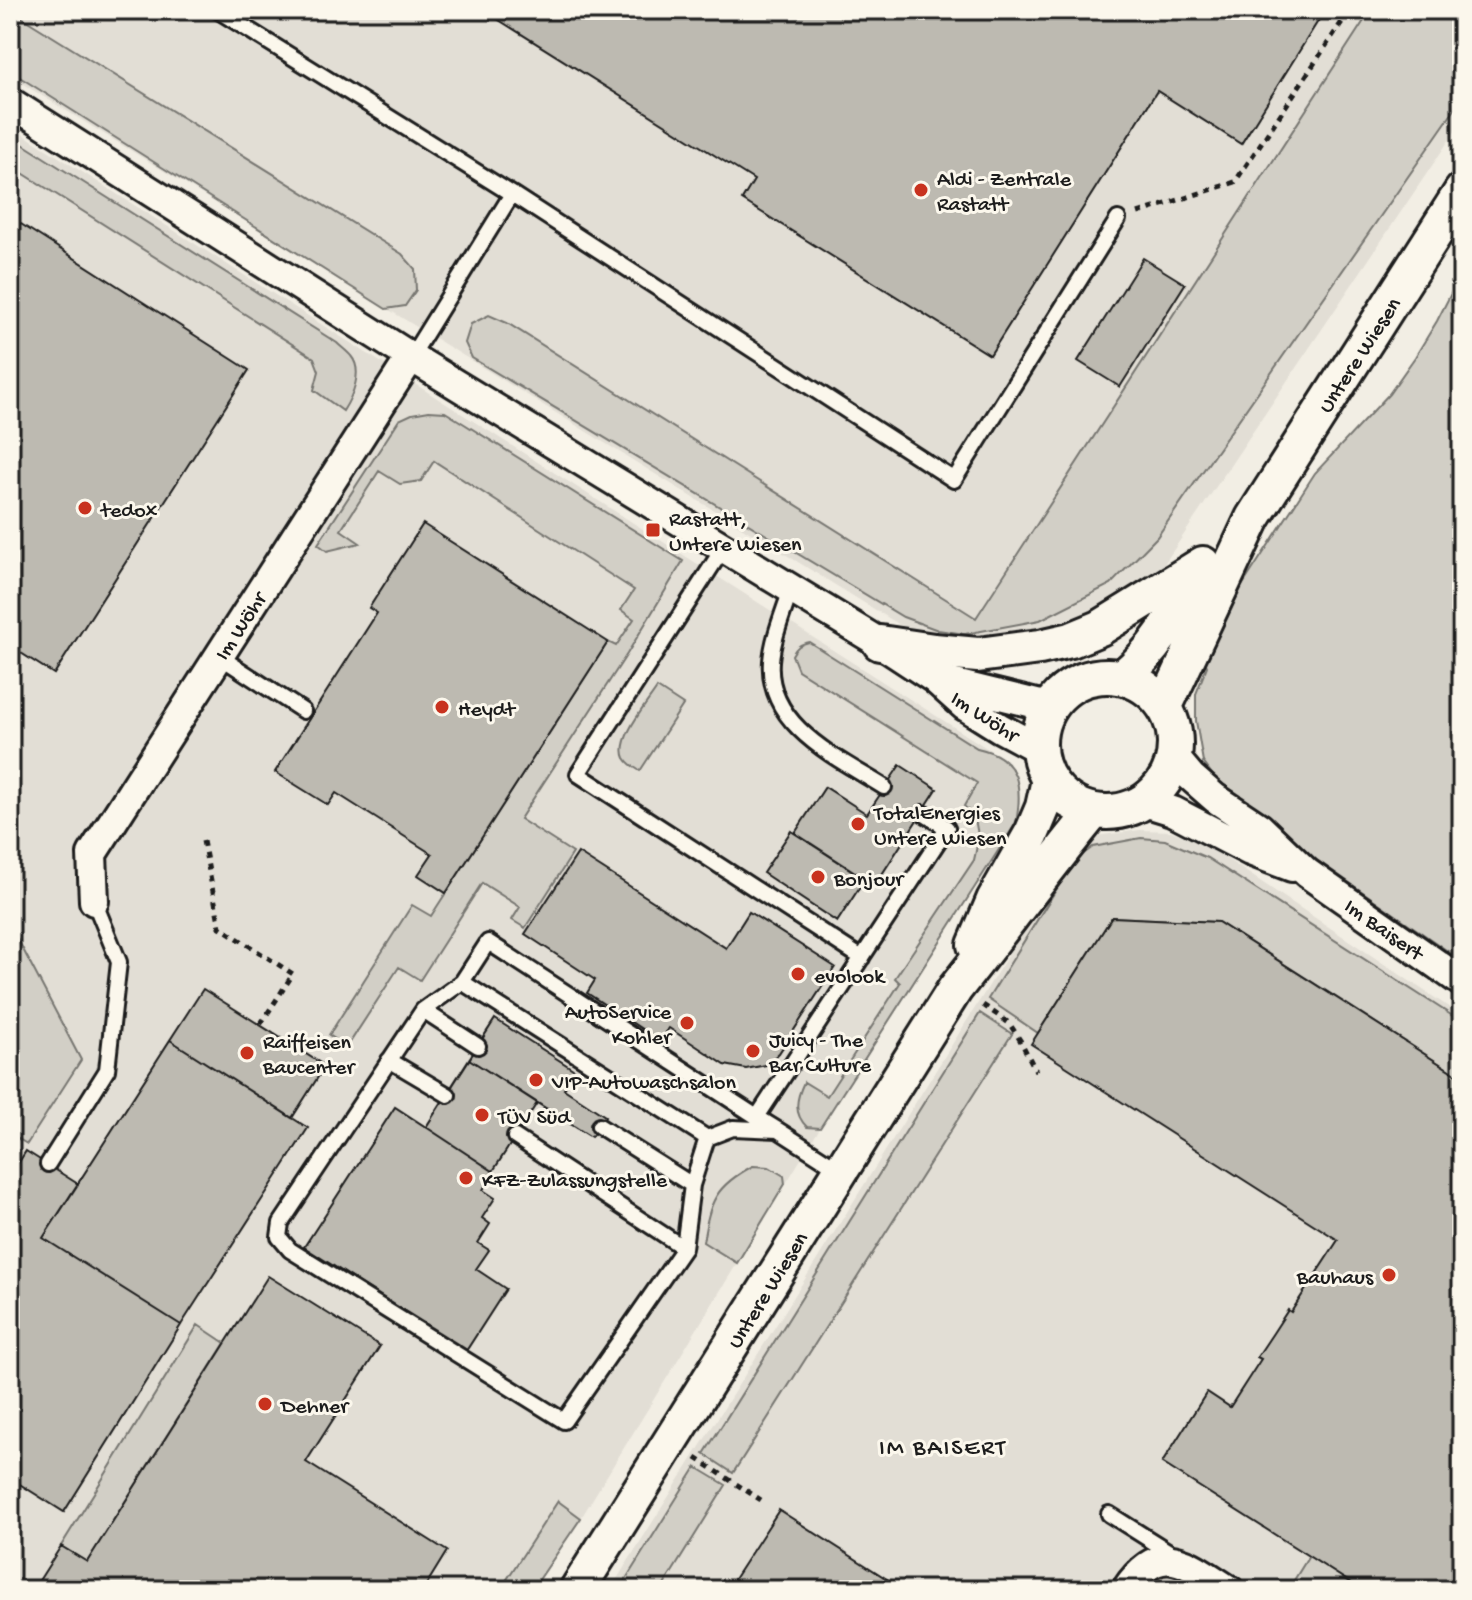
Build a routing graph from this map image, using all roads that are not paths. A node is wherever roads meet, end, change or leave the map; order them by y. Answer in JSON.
{"nodes":[{"id":1,"x":217,"y":10,"type":"edge"},
{"id":2,"x":10,"y":102,"type":"edge"},
{"id":3,"x":1462,"y":191,"type":"edge"},
{"id":4,"x":512,"y":194,"type":"junction"},
{"id":5,"x":1118,"y":219,"type":"road end"},
{"id":6,"x":411,"y":357,"type":"junction"},
{"id":7,"x":1253,"y":518,"type":"junction"},
{"id":8,"x":724,"y":547,"type":"junction"},
{"id":9,"x":1203,"y":564,"type":"junction"},
{"id":10,"x":791,"y":589,"type":"junction"},
{"id":11,"x":880,"y":643,"type":"junction"},
{"id":12,"x":219,"y":656,"type":"junction"},
{"id":13,"x":1123,"y":677,"type":"junction"},
{"id":14,"x":935,"y":679,"type":"junction"},
{"id":15,"x":1165,"y":706,"type":"junction"},
{"id":16,"x":1049,"y":707,"type":"junction"},
{"id":17,"x":303,"y":711,"type":"dead end"},
{"id":18,"x":1175,"y":758,"type":"junction"},
{"id":19,"x":1044,"y":764,"type":"junction"},
{"id":20,"x":884,"y":787,"type":"dead end"},
{"id":21,"x":1144,"y":802,"type":"junction"},
{"id":22,"x":1094,"y":811,"type":"junction"},
{"id":23,"x":923,"y":813,"type":"dead end"},
{"id":24,"x":1307,"y":873,"type":"junction"},
{"id":25,"x":94,"y":901,"type":"joint"},
{"id":26,"x":862,"y":958,"type":"junction"},
{"id":27,"x":462,"y":982,"type":"junction"},
{"id":28,"x":1462,"y":982,"type":"edge"},
{"id":29,"x":955,"y":989,"type":"junction"},
{"id":30,"x":423,"y":1010,"type":"junction"},
{"id":31,"x":478,"y":1046,"type":"dead end"},
{"id":32,"x":389,"y":1060,"type":"junction"},
{"id":33,"x":448,"y":1095,"type":"dead end"},
{"id":34,"x":757,"y":1117,"type":"junction"},
{"id":35,"x":599,"y":1126,"type":"dead end"},
{"id":36,"x":778,"y":1130,"type":"junction"},
{"id":37,"x":515,"y":1137,"type":"dead end"},
{"id":38,"x":707,"y":1138,"type":"junction"},
{"id":39,"x":48,"y":1164,"type":"dead end"},
{"id":40,"x":841,"y":1170,"type":"junction"},
{"id":41,"x":692,"y":1185,"type":"junction"},
{"id":42,"x":684,"y":1248,"type":"junction"},
{"id":43,"x":1109,"y":1514,"type":"dead end"},
{"id":44,"x":1188,"y":1564,"type":"junction"},
{"id":45,"x":577,"y":1590,"type":"edge"},
{"id":46,"x":1126,"y":1590,"type":"edge"},
{"id":47,"x":1229,"y":1590,"type":"edge"}],
"edges":[{"from":1,"to":4,"type":"lane"},
{"from":2,"to":6,"type":"street","name":"Im Wöhr"},
{"from":3,"to":7,"type":"street","name":"Untere Wiesen"},
{"from":4,"to":5,"type":"lane"},
{"from":4,"to":6,"type":"lane"},
{"from":6,"to":8,"type":"street","name":"Im Wöhr"},
{"from":6,"to":12,"type":"street","name":"Im Wöhr"},
{"from":7,"to":9,"type":"street","name":"Untere Wiesen"},
{"from":7,"to":15,"type":"street","name":"Untere Wiesen"},
{"from":8,"to":10,"type":"street","name":"Im Wöhr"},
{"from":8,"to":26,"type":"lane"},
{"from":9,"to":11,"type":"street"},
{"from":9,"to":13,"type":"street","name":"Untere Wiesen"},
{"from":10,"to":11,"type":"street","name":"Im Wöhr"},
{"from":10,"to":20,"type":"lane"},
{"from":11,"to":14,"type":"street","name":"Im Wöhr"},
{"from":12,"to":17,"type":"lane"},
{"from":12,"to":25,"type":"street","name":"Im Wöhr"},
{"from":13,"to":15,"type":"street"},
{"from":13,"to":16,"type":"street"},
{"from":14,"to":16,"type":"street","name":"Im Wöhr"},
{"from":14,"to":19,"type":"street","name":"Im Wöhr"},
{"from":15,"to":18,"type":"street"},
{"from":16,"to":19,"type":"street","name":"Untere Wiesen"},
{"from":18,"to":21,"type":"street"},
{"from":18,"to":24,"type":"street","name":"Im Baisert"},
{"from":19,"to":22,"type":"street"},
{"from":19,"to":29,"type":"street","name":"Untere Wiesen"},
{"from":21,"to":22,"type":"street"},
{"from":21,"to":24,"type":"street","name":"Im Baisert"},
{"from":22,"to":29,"type":"street","name":"Untere Wiesen"},
{"from":23,"to":26,"type":"lane"},
{"from":24,"to":28,"type":"street","name":"Im Baisert"},
{"from":25,"to":39,"type":"lane"},
{"from":26,"to":34,"type":"lane"},
{"from":27,"to":30,"type":"lane"},
{"from":27,"to":34,"type":"lane"},
{"from":27,"to":38,"type":"lane"},
{"from":29,"to":40,"type":"street","name":"Untere Wiesen"},
{"from":30,"to":31,"type":"lane"},
{"from":30,"to":32,"type":"lane"},
{"from":32,"to":33,"type":"lane"},
{"from":32,"to":42,"type":"lane"},
{"from":34,"to":36,"type":"lane"},
{"from":35,"to":41,"type":"lane"},
{"from":36,"to":38,"type":"lane"},
{"from":36,"to":40,"type":"lane"},
{"from":37,"to":42,"type":"lane"},
{"from":38,"to":41,"type":"lane"},
{"from":40,"to":45,"type":"street","name":"Untere Wiesen"},
{"from":41,"to":42,"type":"lane"},
{"from":43,"to":44,"type":"lane"},
{"from":44,"to":46,"type":"street"},
{"from":44,"to":47,"type":"street"}]}
